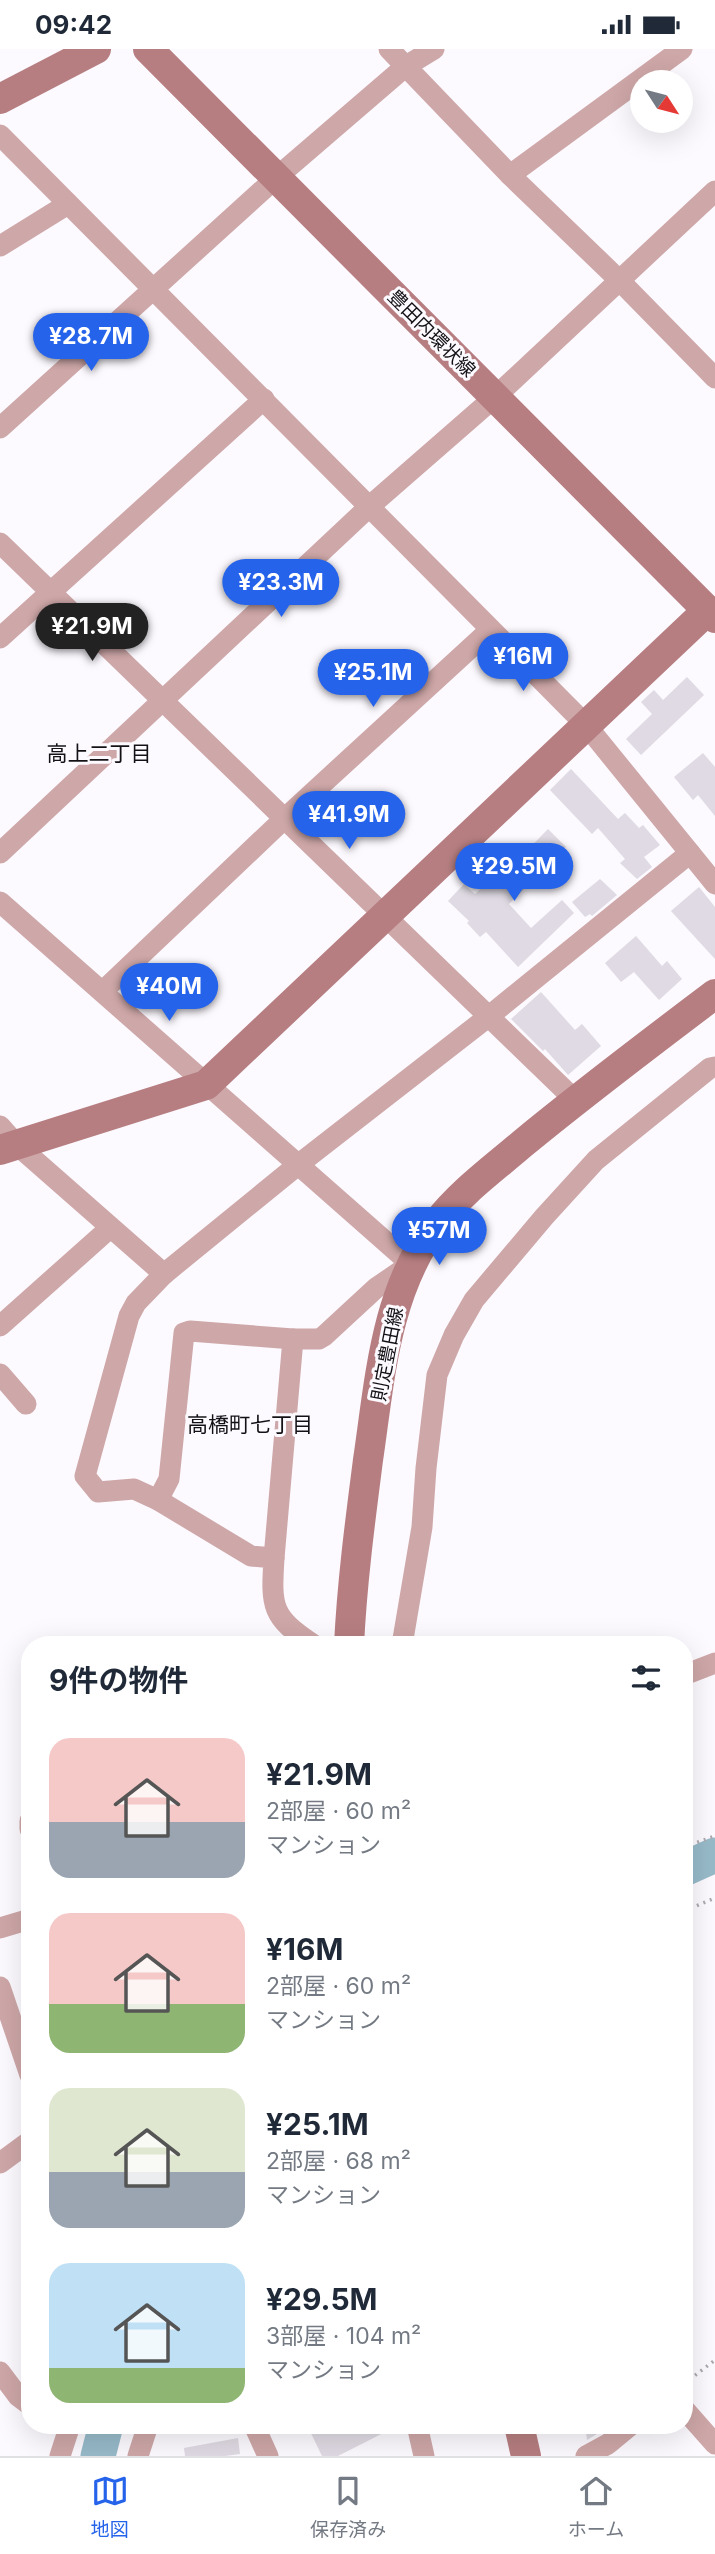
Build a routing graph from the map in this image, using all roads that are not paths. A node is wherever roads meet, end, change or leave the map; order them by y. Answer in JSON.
{"nodes":[{"id":1,"x":96,"y":49,"type":"edge"},
{"id":2,"x":148,"y":49,"type":"edge"},
{"id":3,"x":389,"y":49,"type":"edge"},
{"id":4,"x":434,"y":49,"type":"edge"},
{"id":5,"x":682,"y":49,"type":"edge"},
{"id":6,"x":406,"y":66,"type":"junction"},
{"id":7,"x":0,"y":100,"type":"edge"},
{"id":8,"x":0,"y":135,"type":"edge"},
{"id":9,"x":510,"y":175,"type":"junction"},
{"id":10,"x":277,"y":177,"type":"junction"},
{"id":11,"x":715,"y":191,"type":"edge"},
{"id":12,"x":68,"y":204,"type":"junction"},
{"id":13,"x":0,"y":246,"type":"edge"},
{"id":14,"x":619,"y":280,"type":"junction"},
{"id":15,"x":153,"y":288,"type":"junction"},
{"id":16,"x":715,"y":378,"type":"edge"},
{"id":17,"x":496,"y":396,"type":"junction"},
{"id":18,"x":264,"y":399,"type":"junction"},
{"id":19,"x":0,"y":428,"type":"edge"},
{"id":20,"x":370,"y":506,"type":"junction"},
{"id":21,"x":0,"y":543,"type":"edge"},
{"id":22,"x":50,"y":594,"type":"junction"},
{"id":23,"x":713,"y":610,"type":"edge"},
{"id":24,"x":490,"y":630,"type":"junction"},
{"id":25,"x":0,"y":638,"type":"edge"},
{"id":26,"x":163,"y":701,"type":"junction"},
{"id":27,"x":586,"y":725,"type":"junction"},
{"id":28,"x":284,"y":819,"type":"junction"},
{"id":29,"x":0,"y":853,"type":"edge"},
{"id":30,"x":690,"y":853,"type":"junction"},
{"id":31,"x":715,"y":884,"type":"edge"},
{"id":32,"x":0,"y":902,"type":"edge"},
{"id":33,"x":386,"y":914,"type":"junction"},
{"id":34,"x":103,"y":991,"type":"junction"},
{"id":35,"x":715,"y":994,"type":"edge"},
{"id":36,"x":488,"y":1017,"type":"junction"},
{"id":37,"x":715,"y":1067,"type":"edge"},
{"id":38,"x":206,"y":1085,"type":"junction"},
{"id":39,"x":575,"y":1100,"type":"junction"},
{"id":40,"x":5,"y":1140,"type":"edge"},
{"id":41,"x":299,"y":1164,"type":"junction"},
{"id":42,"x":110,"y":1228,"type":"junction"},
{"id":43,"x":411,"y":1264,"type":"junction"},
{"id":44,"x":164,"y":1275,"type":"junction"},
{"id":45,"x":0,"y":1326,"type":"edge"},
{"id":46,"x":293,"y":1339,"type":"junction"},
{"id":47,"x":0,"y":1374,"type":"edge"},
{"id":48,"x":26,"y":1404,"type":"dead end"},
{"id":49,"x":158,"y":1500,"type":"junction"},
{"id":50,"x":274,"y":1558,"type":"junction"},
{"id":51,"x":300,"y":1636,"type":"edge"},
{"id":52,"x":350,"y":1636,"type":"edge"},
{"id":53,"x":404,"y":1636,"type":"edge"},
{"id":54,"x":715,"y":1663,"type":"edge"},
{"id":55,"x":693,"y":1672,"type":"edge"},
{"id":56,"x":21,"y":1922,"type":"edge"},
{"id":57,"x":0,"y":1928,"type":"edge"},
{"id":58,"x":0,"y":1987,"type":"edge"},
{"id":59,"x":21,"y":2049,"type":"edge"},
{"id":60,"x":21,"y":2148,"type":"edge"},
{"id":61,"x":0,"y":2163,"type":"edge"},
{"id":62,"x":0,"y":2372,"type":"edge"},
{"id":63,"x":21,"y":2398,"type":"edge"},
{"id":64,"x":693,"y":2419,"type":"edge"},
{"id":65,"x":65,"y":2434,"type":"edge"},
{"id":66,"x":145,"y":2434,"type":"edge"},
{"id":67,"x":258,"y":2434,"type":"edge"},
{"id":68,"x":419,"y":2434,"type":"edge"},
{"id":69,"x":521,"y":2434,"type":"edge"},
{"id":70,"x":620,"y":2434,"type":"edge"},
{"id":71,"x":715,"y":2444,"type":"edge"},
{"id":72,"x":60,"y":2456,"type":"edge"},
{"id":73,"x":138,"y":2456,"type":"edge"},
{"id":74,"x":268,"y":2456,"type":"edge"},
{"id":75,"x":424,"y":2456,"type":"edge"},
{"id":76,"x":526,"y":2456,"type":"edge"},
{"id":77,"x":586,"y":2456,"type":"edge"}],
"edges":[{"from":1,"to":7,"type":"street"},
{"from":2,"to":10,"type":"street","name":"豊田内環状線"},
{"from":3,"to":6,"type":"street"},
{"from":4,"to":6,"type":"street"},
{"from":5,"to":9,"type":"street"},
{"from":6,"to":9,"type":"street"},
{"from":6,"to":10,"type":"street"},
{"from":8,"to":12,"type":"street"},
{"from":9,"to":14,"type":"street"},
{"from":10,"to":15,"type":"street"},
{"from":10,"to":17,"type":"street","name":"豊田内環状線"},
{"from":11,"to":14,"type":"street"},
{"from":12,"to":13,"type":"street"},
{"from":12,"to":15,"type":"street"},
{"from":14,"to":16,"type":"street"},
{"from":14,"to":17,"type":"street"},
{"from":15,"to":18,"type":"street"},
{"from":15,"to":19,"type":"street"},
{"from":17,"to":20,"type":"street"},
{"from":17,"to":23,"type":"street","name":"豊田内環状線"},
{"from":18,"to":20,"type":"street"},
{"from":18,"to":22,"type":"street"},
{"from":20,"to":24,"type":"street"},
{"from":20,"to":26,"type":"street"},
{"from":21,"to":22,"type":"street"},
{"from":22,"to":25,"type":"street"},
{"from":22,"to":26,"type":"street"},
{"from":23,"to":27,"type":"street"},
{"from":24,"to":27,"type":"street"},
{"from":24,"to":28,"type":"street"},
{"from":26,"to":28,"type":"street"},
{"from":26,"to":29,"type":"street"},
{"from":27,"to":30,"type":"street"},
{"from":27,"to":33,"type":"street"},
{"from":28,"to":33,"type":"street"},
{"from":28,"to":34,"type":"street"},
{"from":30,"to":31,"type":"street"},
{"from":30,"to":36,"type":"street"},
{"from":32,"to":34,"type":"street"},
{"from":33,"to":36,"type":"street"},
{"from":33,"to":38,"type":"street"},
{"from":34,"to":38,"type":"street"},
{"from":35,"to":39,"type":"street","name":"則定豊田線"},
{"from":36,"to":39,"type":"street"},
{"from":36,"to":41,"type":"street"},
{"from":37,"to":53,"type":"street"},
{"from":38,"to":40,"type":"street"},
{"from":38,"to":41,"type":"street"},
{"from":39,"to":43,"type":"street","name":"則定豊田線"},
{"from":40,"to":42,"type":"street"},
{"from":41,"to":43,"type":"street"},
{"from":41,"to":44,"type":"street"},
{"from":42,"to":44,"type":"street"},
{"from":42,"to":45,"type":"street"},
{"from":43,"to":46,"type":"street"},
{"from":43,"to":52,"type":"street","name":"則定豊田線"},
{"from":44,"to":49,"type":"street"},
{"from":46,"to":49,"type":"street"},
{"from":46,"to":50,"type":"street"},
{"from":47,"to":48,"type":"street"},
{"from":49,"to":50,"type":"street"},
{"from":50,"to":51,"type":"street"},
{"from":54,"to":55,"type":"street"},
{"from":56,"to":57,"type":"street"},
{"from":58,"to":59,"type":"street"},
{"from":60,"to":61,"type":"street"},
{"from":62,"to":63,"type":"street"},
{"from":64,"to":71,"type":"street"},
{"from":65,"to":72,"type":"street"},
{"from":66,"to":73,"type":"street"},
{"from":67,"to":74,"type":"street"},
{"from":68,"to":75,"type":"street"},
{"from":69,"to":76,"type":"street"},
{"from":70,"to":77,"type":"street"}]}
